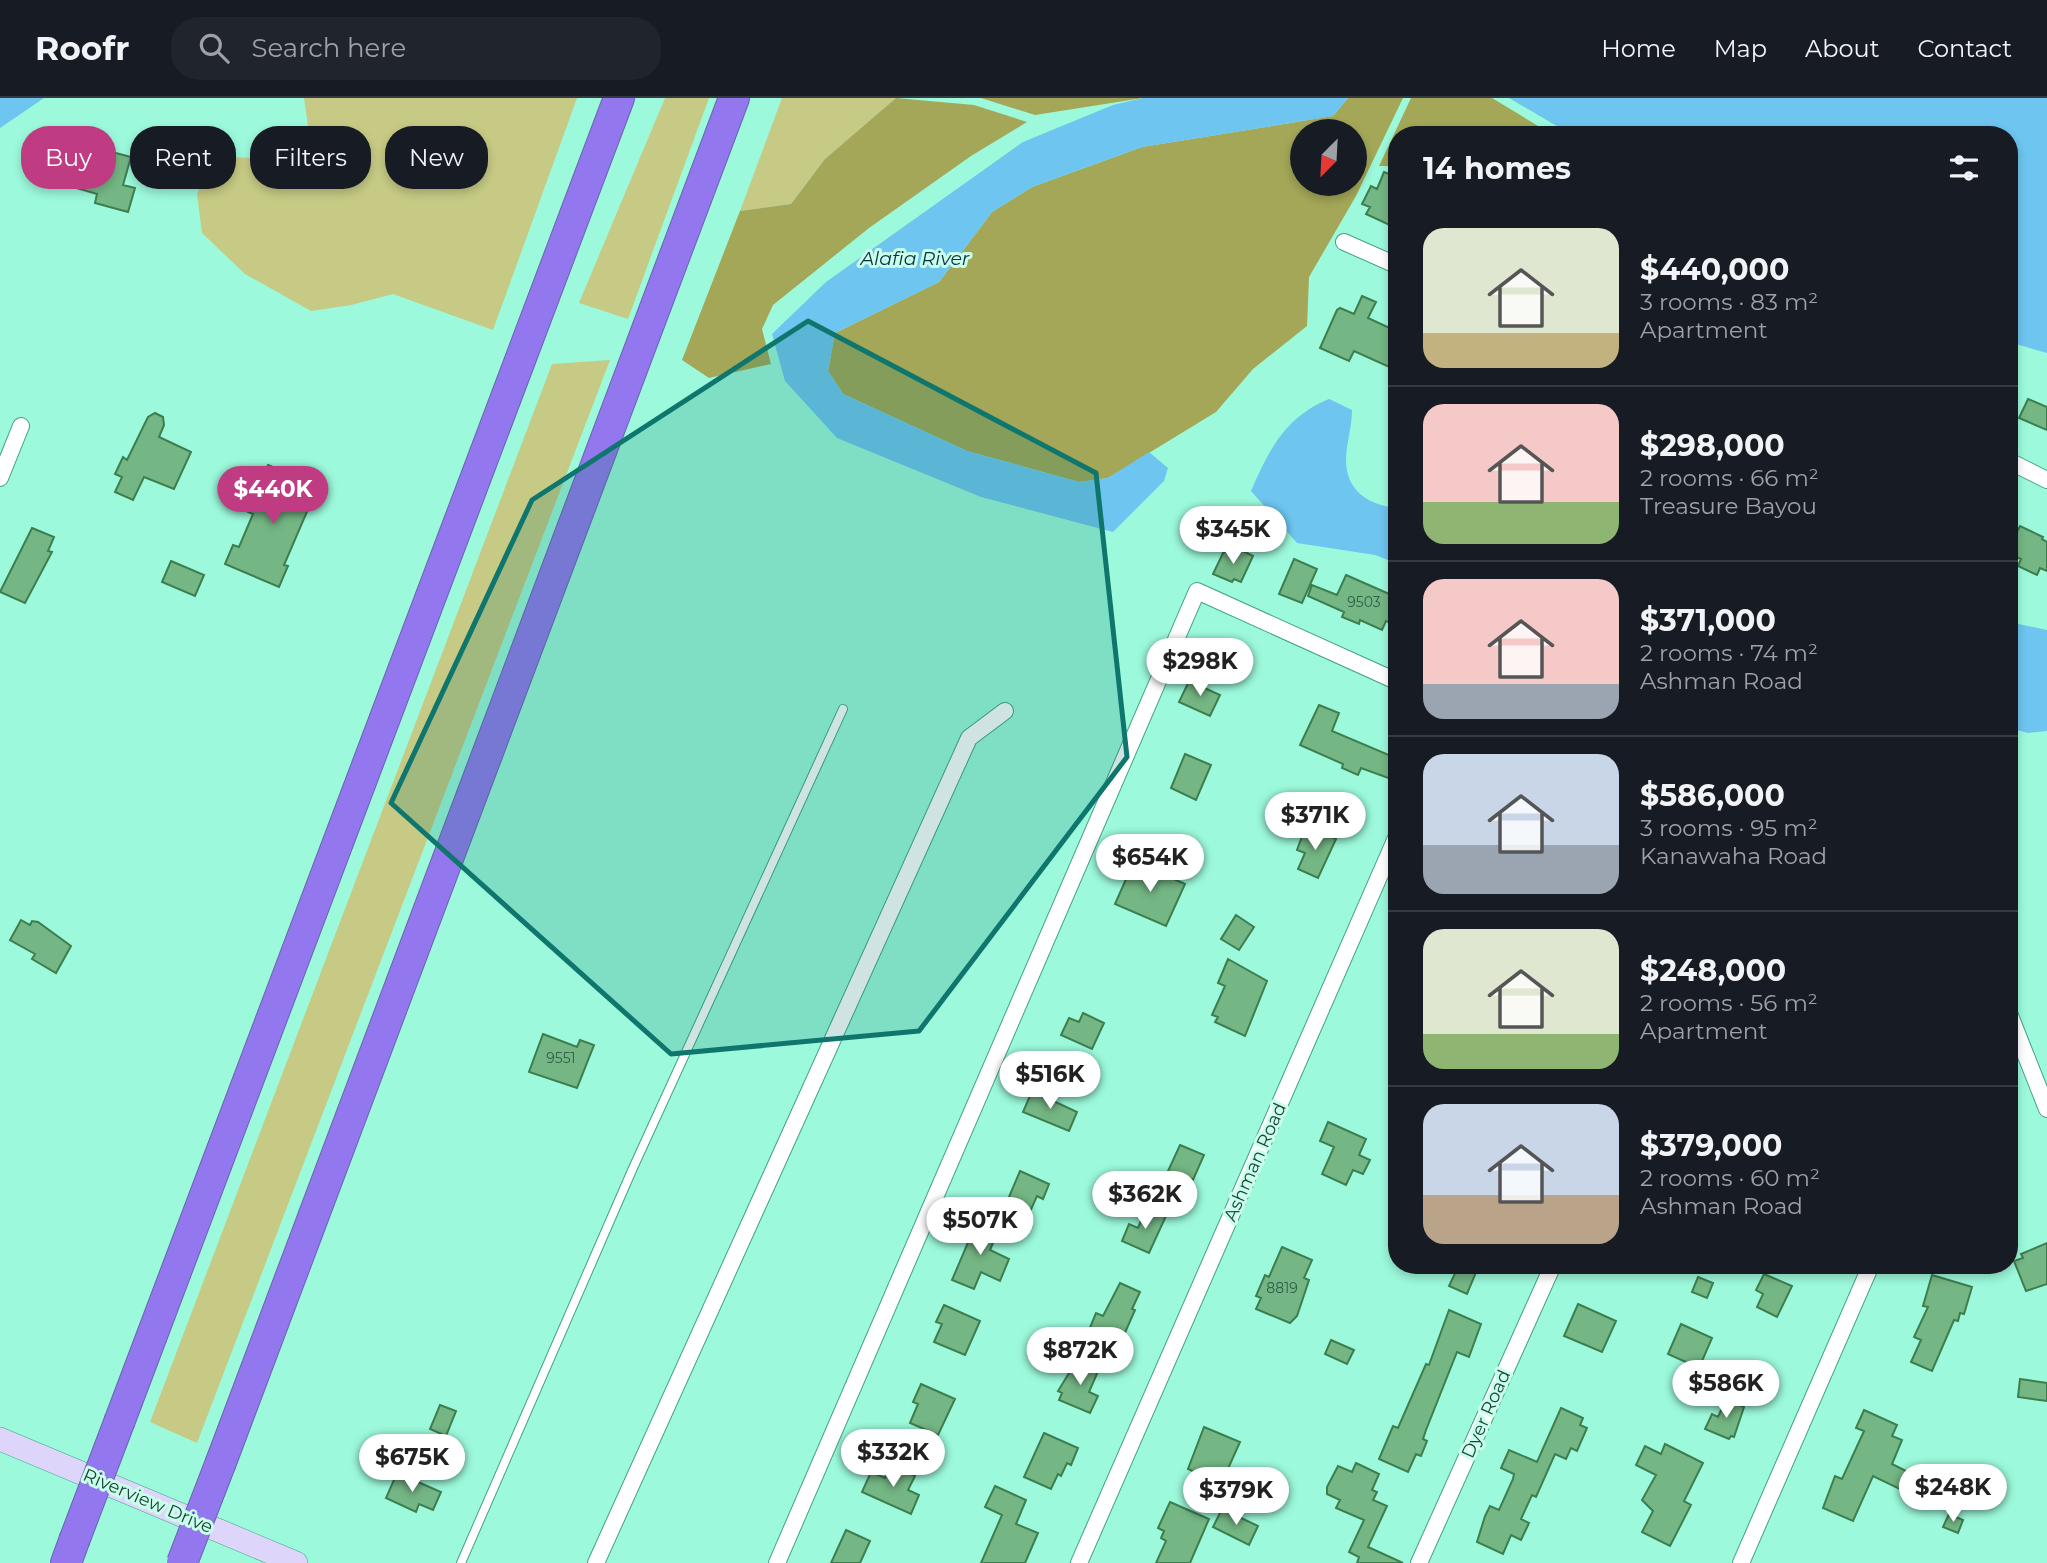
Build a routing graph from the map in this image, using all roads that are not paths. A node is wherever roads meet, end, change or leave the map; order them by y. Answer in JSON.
{"nodes":[{"id":1,"x":619,"y":98,"type":"edge"},
{"id":2,"x":734,"y":98,"type":"edge"},
{"id":3,"x":1344,"y":242,"type":"dead end"},
{"id":4,"x":1388,"y":261,"type":"edge"},
{"id":5,"x":21,"y":426,"type":"dead end"},
{"id":6,"x":2018,"y":466,"type":"edge"},
{"id":7,"x":0,"y":478,"type":"edge"},
{"id":8,"x":2047,"y":480,"type":"edge"},
{"id":9,"x":1388,"y":677,"type":"edge"},
{"id":10,"x":843,"y":709,"type":"dead end"},
{"id":11,"x":1005,"y":711,"type":"dead end"},
{"id":12,"x":1388,"y":856,"type":"edge"},
{"id":13,"x":2018,"y":1036,"type":"edge"},
{"id":14,"x":2047,"y":1109,"type":"edge"},
{"id":15,"x":1549,"y":1274,"type":"edge"},
{"id":16,"x":1867,"y":1274,"type":"edge"},
{"id":17,"x":0,"y":1439,"type":"edge"},
{"id":18,"x":70,"y":1552,"type":"edge"},
{"id":19,"x":182,"y":1563,"type":"edge"},
{"id":20,"x":296,"y":1563,"type":"edge"},
{"id":21,"x":461,"y":1563,"type":"edge"},
{"id":22,"x":596,"y":1563,"type":"edge"},
{"id":23,"x":777,"y":1563,"type":"edge"},
{"id":24,"x":1079,"y":1563,"type":"edge"},
{"id":25,"x":1419,"y":1563,"type":"edge"},
{"id":26,"x":1741,"y":1563,"type":"edge"}],
"edges":[{"from":1,"to":18,"type":"highway","bridge":true},
{"from":2,"to":19,"type":"highway","bridge":true},
{"from":3,"to":4,"type":"street"},
{"from":5,"to":7,"type":"street"},
{"from":6,"to":8,"type":"street"},
{"from":9,"to":23,"type":"street"},
{"from":10,"to":21,"type":"lane"},
{"from":11,"to":22,"type":"street"},
{"from":12,"to":24,"type":"street","name":"Ashman Road"},
{"from":13,"to":14,"type":"street"},
{"from":15,"to":25,"type":"street","name":"Dyer Road"},
{"from":16,"to":26,"type":"street"},
{"from":17,"to":20,"type":"street","name":"Riverview Drive"}]}
